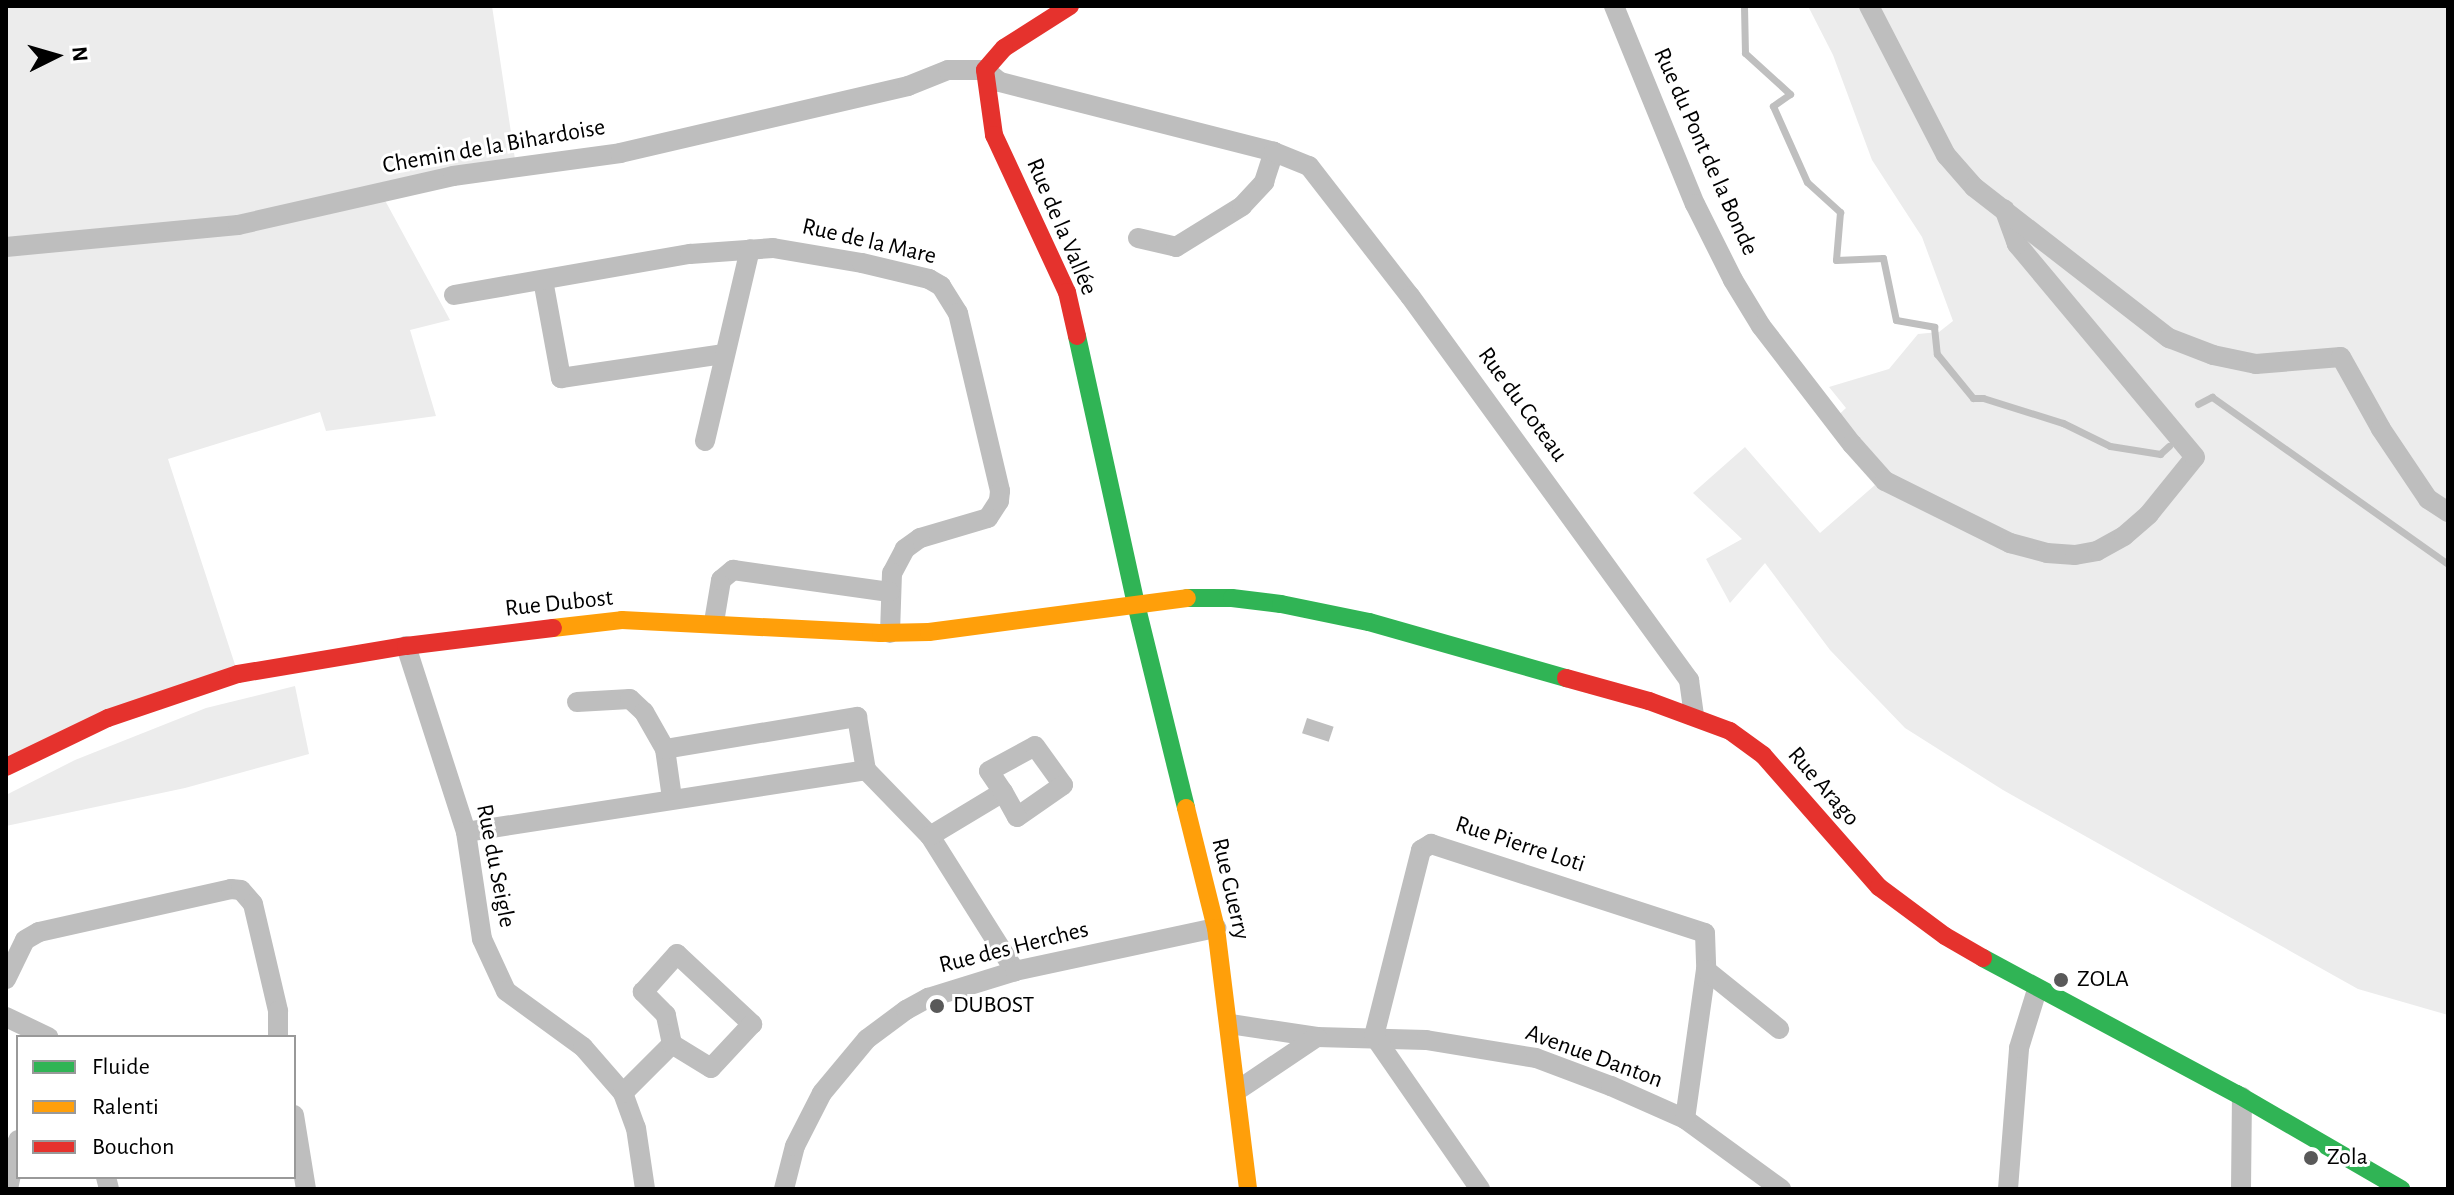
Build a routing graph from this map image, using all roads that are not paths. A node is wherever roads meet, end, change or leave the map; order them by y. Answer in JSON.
{"nodes":[{"id":1,"x":1070,"y":6,"type":"edge"},
{"id":2,"x":1614,"y":6,"type":"edge"},
{"id":3,"x":1869,"y":6,"type":"edge"},
{"id":4,"x":985,"y":70,"type":"junction"},
{"id":5,"x":1274,"y":152,"type":"junction"},
{"id":6,"x":2004,"y":209,"type":"junction"},
{"id":7,"x":1138,"y":238,"type":"dead end"},
{"id":8,"x":6,"y":247,"type":"edge"},
{"id":9,"x":750,"y":249,"type":"junction"},
{"id":10,"x":543,"y":280,"type":"junction"},
{"id":11,"x":454,"y":295,"type":"dead end"},
{"id":12,"x":724,"y":354,"type":"junction"},
{"id":13,"x":705,"y":441,"type":"dead end"},
{"id":14,"x":2448,"y":512,"type":"edge"},
{"id":15,"x":889,"y":592,"type":"junction"},
{"id":16,"x":1136,"y":604,"type":"junction"},
{"id":17,"x":714,"y":622,"type":"junction"},
{"id":18,"x":890,"y":633,"type":"junction"},
{"id":19,"x":406,"y":646,"type":"junction"},
{"id":20,"x":577,"y":702,"type":"dead end"},
{"id":21,"x":1694,"y":715,"type":"junction"},
{"id":22,"x":665,"y":749,"type":"junction"},
{"id":23,"x":6,"y":767,"type":"edge"},
{"id":24,"x":866,"y":770,"type":"junction"},
{"id":25,"x":1003,"y":792,"type":"dead end"},
{"id":26,"x":672,"y":798,"type":"junction"},
{"id":27,"x":466,"y":832,"type":"junction"},
{"id":28,"x":930,"y":836,"type":"junction"},
{"id":29,"x":1216,"y":928,"type":"junction"},
{"id":30,"x":1706,"y":970,"type":"junction"},
{"id":31,"x":1015,"y":971,"type":"junction"},
{"id":32,"x":6,"y":979,"type":"edge"},
{"id":33,"x":2037,"y":990,"type":"junction"},
{"id":34,"x":6,"y":1017,"type":"edge"},
{"id":35,"x":1230,"y":1024,"type":"junction"},
{"id":36,"x":1779,"y":1029,"type":"dead end"},
{"id":37,"x":38,"y":1035,"type":"edge"},
{"id":38,"x":278,"y":1035,"type":"edge"},
{"id":39,"x":1374,"y":1036,"type":"junction"},
{"id":40,"x":1317,"y":1037,"type":"junction"},
{"id":41,"x":672,"y":1044,"type":"junction"},
{"id":42,"x":1238,"y":1090,"type":"junction"},
{"id":43,"x":623,"y":1093,"type":"junction"},
{"id":44,"x":2242,"y":1097,"type":"junction"},
{"id":45,"x":1685,"y":1119,"type":"junction"},
{"id":46,"x":296,"y":1127,"type":"edge"},
{"id":47,"x":16,"y":1150,"type":"edge"},
{"id":48,"x":8,"y":1189,"type":"edge"},
{"id":49,"x":306,"y":1189,"type":"edge"},
{"id":50,"x":645,"y":1189,"type":"edge"},
{"id":51,"x":784,"y":1189,"type":"edge"},
{"id":52,"x":1248,"y":1189,"type":"edge"},
{"id":53,"x":1480,"y":1189,"type":"edge"},
{"id":54,"x":1781,"y":1189,"type":"edge"},
{"id":55,"x":2008,"y":1189,"type":"edge"},
{"id":56,"x":2241,"y":1189,"type":"edge"},
{"id":57,"x":2401,"y":1189,"type":"edge"}],
"edges":[{"from":1,"to":4,"type":"main road"},
{"from":2,"to":6,"type":"street","name":"Rue du Pont de la Bonde"},
{"from":3,"to":6,"type":"street"},
{"from":4,"to":5,"type":"street","name":"Rue du Coteau"},
{"from":4,"to":8,"type":"street","name":"Chemin de la Bihardoise"},
{"from":4,"to":16,"type":"main road","name":"Rue de la Vallée"},
{"from":5,"to":7,"type":"street"},
{"from":5,"to":21,"type":"street","name":"Rue du Coteau"},
{"from":6,"to":14,"type":"street"},
{"from":9,"to":10,"type":"street","name":"Rue de la Mare"},
{"from":9,"to":12,"type":"street"},
{"from":9,"to":15,"type":"street","name":"Rue de la Mare"},
{"from":10,"to":11,"type":"street","name":"Rue de la Mare"},
{"from":10,"to":12,"type":"street"},
{"from":12,"to":13,"type":"street"},
{"from":15,"to":17,"type":"street"},
{"from":15,"to":18,"type":"street","name":"Rue de la Mare"},
{"from":16,"to":18,"type":"main road","name":"Rue Dubost"},
{"from":16,"to":21,"type":"main road","name":"Rue Arago"},
{"from":16,"to":29,"type":"main road","name":"Rue Guerry"},
{"from":17,"to":18,"type":"main road","name":"Rue Dubost"},
{"from":17,"to":19,"type":"main road","name":"Rue Dubost"},
{"from":19,"to":23,"type":"main road","name":"Rue Dubost"},
{"from":19,"to":27,"type":"street","name":"Rue du Seigle"},
{"from":20,"to":22,"type":"street"},
{"from":21,"to":33,"type":"main road","name":"Rue Arago"},
{"from":22,"to":24,"type":"street"},
{"from":22,"to":26,"type":"street"},
{"from":24,"to":26,"type":"street"},
{"from":24,"to":28,"type":"street"},
{"from":25,"to":28,"type":"street"},
{"from":26,"to":27,"type":"street"},
{"from":27,"to":43,"type":"street","name":"Rue du Seigle"},
{"from":28,"to":31,"type":"street"},
{"from":29,"to":31,"type":"street","name":"Rue des Herches"},
{"from":29,"to":35,"type":"main road","name":"Rue Guerry"},
{"from":30,"to":36,"type":"street"},
{"from":30,"to":39,"type":"street","name":"Rue Pierre Loti"},
{"from":30,"to":45,"type":"street","name":"Rue Pierre Loti"},
{"from":31,"to":51,"type":"street","name":"Rue des Herches"},
{"from":32,"to":38,"type":"street"},
{"from":33,"to":44,"type":"main road","name":"Rue Arago"},
{"from":33,"to":55,"type":"street"},
{"from":34,"to":37,"type":"street"},
{"from":35,"to":40,"type":"street","name":"Avenue Danton"},
{"from":35,"to":42,"type":"main road","name":"Rue Guerry"},
{"from":39,"to":40,"type":"street","name":"Avenue Danton"},
{"from":39,"to":45,"type":"street","name":"Avenue Danton"},
{"from":39,"to":53,"type":"street"},
{"from":40,"to":42,"type":"street"},
{"from":41,"to":41,"type":"street"},
{"from":41,"to":43,"type":"street"},
{"from":42,"to":52,"type":"main road","name":"Rue Guerry"},
{"from":43,"to":50,"type":"street","name":"Rue du Seigle"},
{"from":44,"to":56,"type":"street"},
{"from":44,"to":57,"type":"main road","name":"Rue Arago"},
{"from":45,"to":54,"type":"street","name":"Avenue Danton"},
{"from":46,"to":49,"type":"street"},
{"from":47,"to":48,"type":"street"}]}
